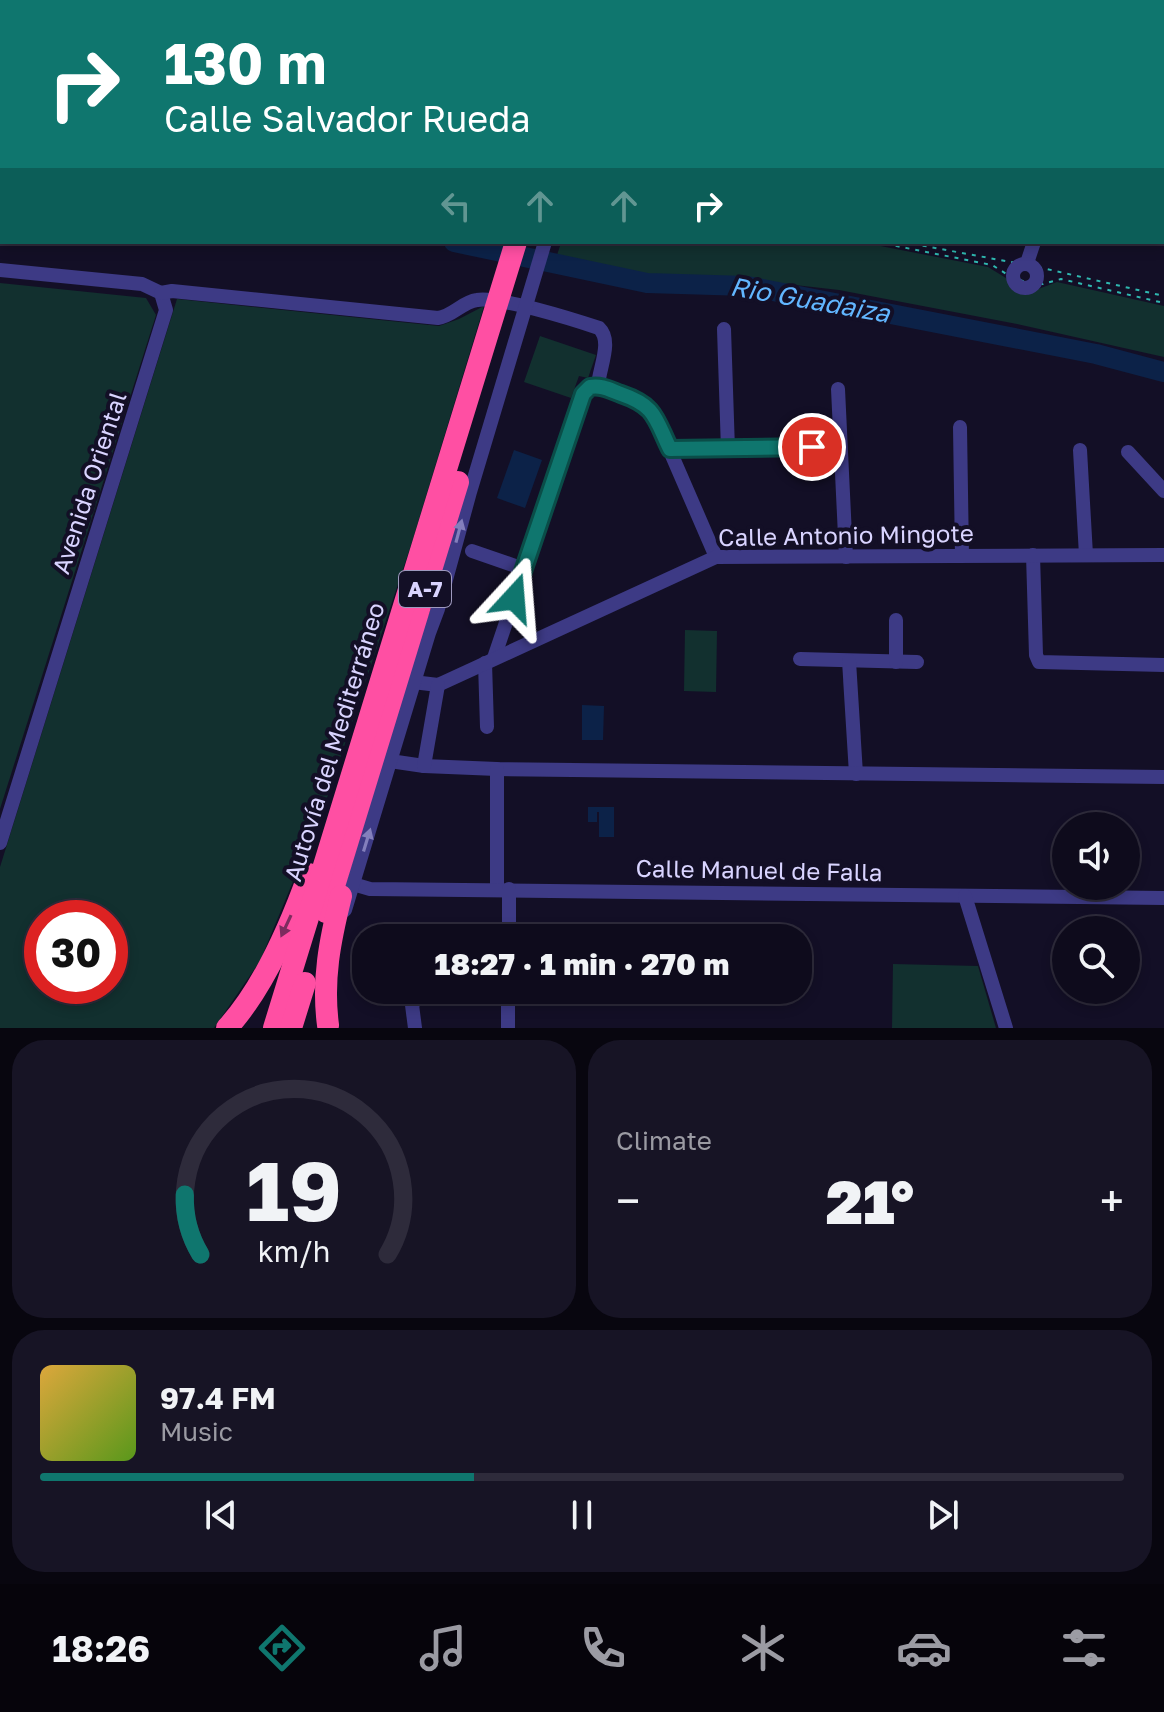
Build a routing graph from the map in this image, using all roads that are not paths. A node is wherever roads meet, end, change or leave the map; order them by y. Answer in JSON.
{"nodes":[{"id":1,"x":516,"y":244,"type":"edge"},
{"id":2,"x":530,"y":244,"type":"edge"},
{"id":3,"x":544,"y":244,"type":"edge"},
{"id":4,"x":1033,"y":244,"type":"edge"},
{"id":5,"x":1027,"y":264,"type":"road end"},
{"id":6,"x":0,"y":270,"type":"edge"},
{"id":7,"x":161,"y":293,"type":"junction"},
{"id":8,"x":724,"y":329,"type":"dead end"},
{"id":9,"x":503,"y":333,"type":"junction"},
{"id":10,"x":598,"y":386,"type":"junction"},
{"id":11,"x":838,"y":389,"type":"dead end"},
{"id":12,"x":960,"y":427,"type":"dead end"},
{"id":13,"x":840,"y":447,"type":"junction"},
{"id":14,"x":670,"y":449,"type":"junction"},
{"id":15,"x":728,"y":450,"type":"junction"},
{"id":16,"x":1080,"y":450,"type":"dead end"},
{"id":17,"x":1128,"y":452,"type":"dead end"},
{"id":18,"x":1164,"y":491,"type":"edge"},
{"id":19,"x":472,"y":551,"type":"dead end"},
{"id":20,"x":1033,"y":555,"type":"junction"},
{"id":21,"x":1086,"y":555,"type":"junction"},
{"id":22,"x":1164,"y":555,"type":"edge"},
{"id":23,"x":962,"y":556,"type":"junction"},
{"id":24,"x":716,"y":557,"type":"junction"},
{"id":25,"x":846,"y":557,"type":"junction"},
{"id":26,"x":524,"y":569,"type":"junction"},
{"id":27,"x":896,"y":620,"type":"dead end"},
{"id":28,"x":800,"y":659,"type":"dead end"},
{"id":29,"x":490,"y":660,"type":"junction"},
{"id":30,"x":849,"y":661,"type":"junction"},
{"id":31,"x":896,"y":662,"type":"junction"},
{"id":32,"x":917,"y":662,"type":"dead end"},
{"id":33,"x":1164,"y":665,"type":"edge"},
{"id":34,"x":413,"y":682,"type":"junction"},
{"id":35,"x":438,"y":685,"type":"junction"},
{"id":36,"x":487,"y":727,"type":"dead end"},
{"id":37,"x":390,"y":761,"type":"junction"},
{"id":38,"x":424,"y":766,"type":"junction"},
{"id":39,"x":497,"y":769,"type":"junction"},
{"id":40,"x":856,"y":774,"type":"junction"},
{"id":41,"x":1164,"y":777,"type":"edge"},
{"id":42,"x":351,"y":778,"type":"junction"},
{"id":43,"x":0,"y":843,"type":"edge"},
{"id":44,"x":347,"y":844,"type":"junction"},
{"id":45,"x":353,"y":884,"type":"junction"},
{"id":46,"x":503,"y":889,"type":"junction"},
{"id":47,"x":965,"y":896,"type":"junction"},
{"id":48,"x":1164,"y":898,"type":"edge"},
{"id":49,"x":507,"y":924,"type":"edge"},
{"id":50,"x":413,"y":1004,"type":"edge"},
{"id":51,"x":508,"y":1004,"type":"edge"},
{"id":52,"x":328,"y":1025,"type":"joint"},
{"id":53,"x":227,"y":1028,"type":"edge"},
{"id":54,"x":274,"y":1028,"type":"edge"},
{"id":55,"x":291,"y":1028,"type":"edge"},
{"id":56,"x":415,"y":1028,"type":"edge"},
{"id":57,"x":508,"y":1028,"type":"edge"},
{"id":58,"x":1006,"y":1028,"type":"edge"}],
"edges":[{"from":1,"to":9,"type":"highway","name":"Autovía del Mediterráneo","number":"A-7"},
{"from":2,"to":9,"type":"highway","name":"Autovía del Mediterráneo","number":"A-7"},
{"from":3,"to":9,"type":"street"},
{"from":4,"to":5,"type":"street"},
{"from":6,"to":7,"type":"street"},
{"from":7,"to":10,"type":"street"},
{"from":7,"to":43,"type":"street","name":"Avenida Oriental"},
{"from":8,"to":15,"type":"street"},
{"from":34,"to":9,"type":"street","one_way":true},
{"from":9,"to":42,"type":"highway","name":"Autovía del Mediterráneo","number":"A-7"},
{"from":9,"to":44,"type":"highway","name":"Autovía del Mediterráneo","number":"A-7"},
{"from":10,"to":14,"type":"street"},
{"from":10,"to":26,"type":"street"},
{"from":11,"to":13,"type":"street"},
{"from":12,"to":23,"type":"street"},
{"from":13,"to":15,"type":"street"},
{"from":13,"to":25,"type":"street"},
{"from":14,"to":15,"type":"street"},
{"from":14,"to":24,"type":"street"},
{"from":16,"to":21,"type":"street"},
{"from":17,"to":18,"type":"street"},
{"from":19,"to":26,"type":"street"},
{"from":20,"to":21,"type":"street","name":"Calle Antonio Mingote"},
{"from":20,"to":23,"type":"street","name":"Calle Antonio Mingote"},
{"from":20,"to":33,"type":"street"},
{"from":21,"to":22,"type":"street","name":"Calle Antonio Mingote"},
{"from":23,"to":25,"type":"street","name":"Calle Antonio Mingote"},
{"from":24,"to":25,"type":"street","name":"Calle Antonio Mingote"},
{"from":24,"to":29,"type":"street","name":"Calle Antonio Mingote"},
{"from":26,"to":29,"type":"street"},
{"from":27,"to":31,"type":"street"},
{"from":28,"to":30,"type":"street"},
{"from":29,"to":35,"type":"street","name":"Calle Antonio Mingote"},
{"from":29,"to":36,"type":"street"},
{"from":30,"to":31,"type":"street"},
{"from":30,"to":40,"type":"street"},
{"from":31,"to":32,"type":"street"},
{"from":34,"to":35,"type":"street"},
{"from":34,"to":37,"type":"street"},
{"from":35,"to":38,"type":"street"},
{"from":37,"to":38,"type":"street"},
{"from":45,"to":37,"type":"street","one_way":true},
{"from":38,"to":39,"type":"street"},
{"from":39,"to":40,"type":"street"},
{"from":39,"to":46,"type":"street"},
{"from":40,"to":41,"type":"street"},
{"from":42,"to":53,"type":"highway","one_way":true},
{"from":42,"to":54,"type":"highway","name":"Autovía del Mediterráneo","number":"A-7"},
{"from":44,"to":52,"type":"highway"},
{"from":44,"to":55,"type":"highway","name":"Autovía del Mediterráneo","number":"A-7"},
{"from":45,"to":46,"type":"street","name":"Calle Manuel de Falla"},
{"from":45,"to":52,"type":"street"},
{"from":46,"to":47,"type":"street","name":"Calle Manuel de Falla"},
{"from":46,"to":49,"type":"street"},
{"from":47,"to":48,"type":"street","name":"Calle Manuel de Falla"},
{"from":47,"to":58,"type":"street"},
{"from":50,"to":56,"type":"street"},
{"from":51,"to":57,"type":"street"}]}
